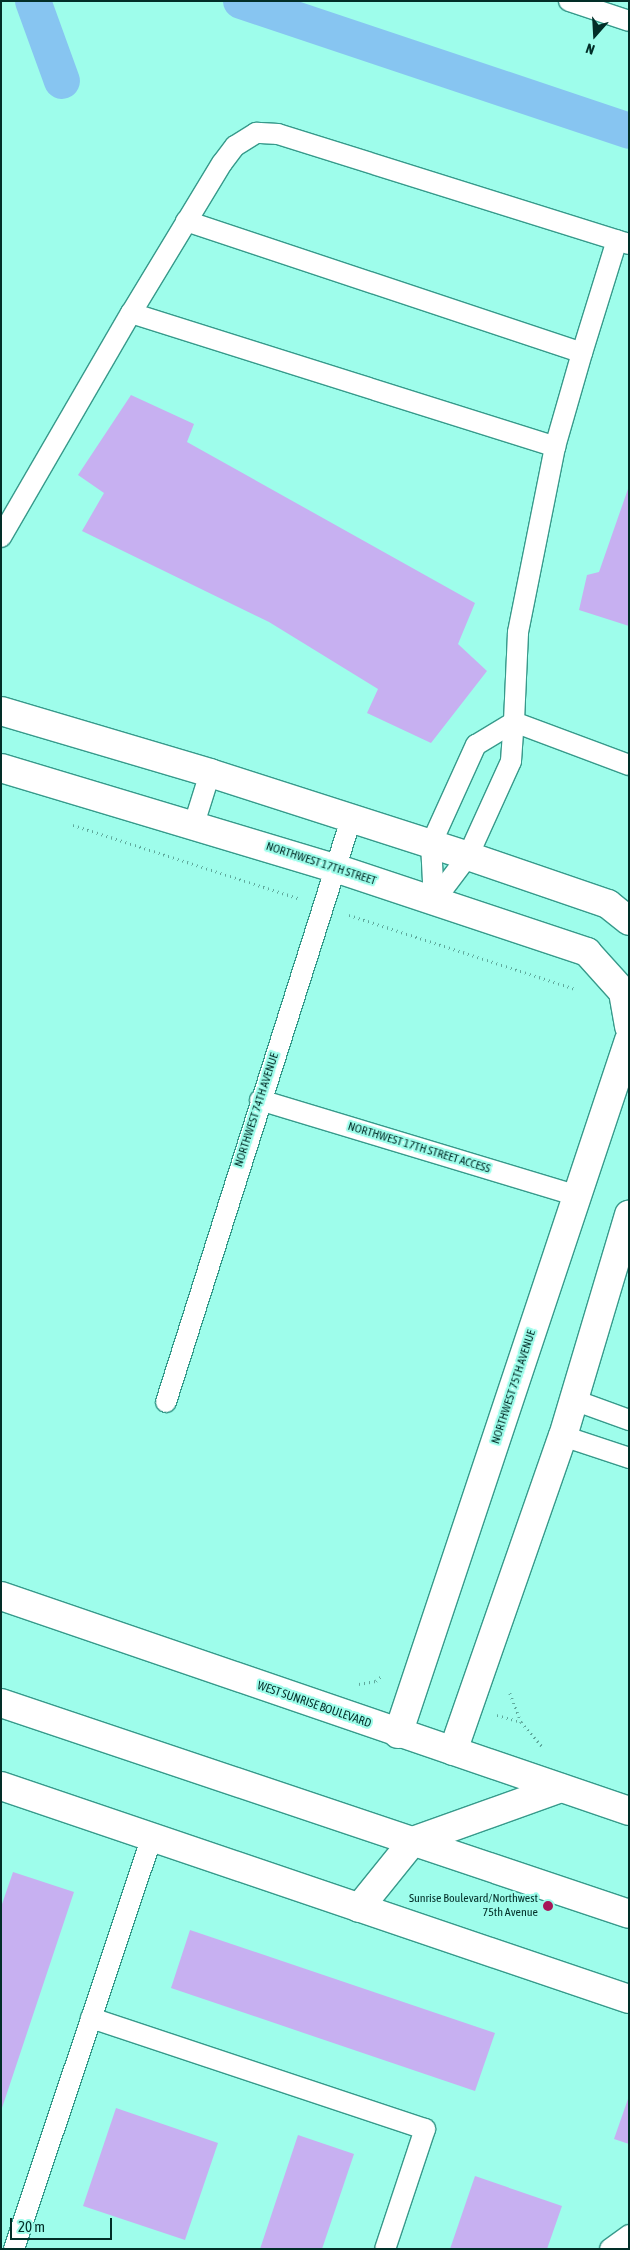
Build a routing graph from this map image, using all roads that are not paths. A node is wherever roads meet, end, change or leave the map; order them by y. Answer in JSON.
{"nodes":[{"id":1,"x":568,"y":1,"type":"edge"},
{"id":2,"x":629,"y":21,"type":"edge"},
{"id":3,"x":186,"y":221,"type":"junction"},
{"id":4,"x":623,"y":242,"type":"edge"},
{"id":5,"x":131,"y":314,"type":"junction"},
{"id":6,"x":582,"y":353,"type":"junction"},
{"id":7,"x":554,"y":447,"type":"junction"},
{"id":8,"x":1,"y":537,"type":"edge"},
{"id":9,"x":1,"y":711,"type":"edge"},
{"id":10,"x":514,"y":722,"type":"junction"},
{"id":11,"x":629,"y":765,"type":"edge"},
{"id":12,"x":1,"y":768,"type":"edge"},
{"id":13,"x":210,"y":773,"type":"junction"},
{"id":14,"x":352,"y":819,"type":"junction"},
{"id":15,"x":194,"y":824,"type":"junction"},
{"id":16,"x":431,"y":844,"type":"junction"},
{"id":17,"x":468,"y":856,"type":"junction"},
{"id":18,"x":335,"y":868,"type":"junction"},
{"id":19,"x":434,"y":900,"type":"junction"},
{"id":20,"x":629,"y":921,"type":"edge"},
{"id":21,"x":626,"y":990,"type":"edge"},
{"id":22,"x":629,"y":1026,"type":"edge"},
{"id":23,"x":629,"y":1040,"type":"edge"},
{"id":24,"x":260,"y":1100,"type":"junction"},
{"id":25,"x":577,"y":1196,"type":"junction"},
{"id":26,"x":629,"y":1215,"type":"edge"},
{"id":27,"x":574,"y":1400,"type":"junction"},
{"id":28,"x":166,"y":1402,"type":"dead end"},
{"id":29,"x":629,"y":1420,"type":"edge"},
{"id":30,"x":563,"y":1436,"type":"junction"},
{"id":31,"x":629,"y":1458,"type":"edge"},
{"id":32,"x":1,"y":1596,"type":"edge"},
{"id":33,"x":1,"y":1703,"type":"edge"},
{"id":34,"x":398,"y":1734,"type":"junction"},
{"id":35,"x":454,"y":1751,"type":"junction"},
{"id":36,"x":1,"y":1786,"type":"edge"},
{"id":37,"x":561,"y":1788,"type":"junction"},
{"id":38,"x":629,"y":1811,"type":"edge"},
{"id":39,"x":152,"y":1837,"type":"junction"},
{"id":40,"x":413,"y":1841,"type":"junction"},
{"id":41,"x":359,"y":1908,"type":"junction"},
{"id":42,"x":629,"y":1914,"type":"edge"},
{"id":43,"x":629,"y":1999,"type":"edge"},
{"id":44,"x":92,"y":2018,"type":"junction"},
{"id":45,"x":629,"y":2236,"type":"edge"},
{"id":46,"x":14,"y":2249,"type":"edge"},
{"id":47,"x":385,"y":2249,"type":"edge"},
{"id":48,"x":610,"y":2249,"type":"edge"}],
"edges":[{"from":1,"to":2,"type":"lane"},
{"from":3,"to":4,"type":"lane"},
{"from":3,"to":5,"type":"lane"},
{"from":3,"to":6,"type":"lane"},
{"from":4,"to":6,"type":"lane"},
{"from":5,"to":7,"type":"lane"},
{"from":5,"to":8,"type":"lane"},
{"from":6,"to":7,"type":"lane"},
{"from":7,"to":10,"type":"lane"},
{"from":9,"to":13,"type":"main road"},
{"from":10,"to":11,"type":"lane"},
{"from":10,"to":16,"type":"lane"},
{"from":10,"to":17,"type":"lane"},
{"from":12,"to":15,"type":"main road","name":"NORTHWEST 17TH STREET"},
{"from":13,"to":14,"type":"main road"},
{"from":13,"to":15,"type":"lane"},
{"from":14,"to":16,"type":"main road"},
{"from":14,"to":18,"type":"lane","name":"NORTHWEST 74TH AVENUE"},
{"from":15,"to":18,"type":"main road","name":"NORTHWEST 17TH STREET"},
{"from":16,"to":17,"type":"main road"},
{"from":16,"to":19,"type":"lane"},
{"from":17,"to":19,"type":"lane"},
{"from":17,"to":20,"type":"main road"},
{"from":18,"to":19,"type":"main road","name":"NORTHWEST 17TH STREET"},
{"from":18,"to":24,"type":"lane","name":"NORTHWEST 74TH AVENUE"},
{"from":19,"to":21,"type":"main road","name":"NORTHWEST 17TH STREET"},
{"from":21,"to":22,"type":"main road"},
{"from":23,"to":25,"type":"main road","name":"NORTHWEST 75TH AVENUE"},
{"from":24,"to":25,"type":"lane","name":"NORTHWEST 17TH STREET ACCESS"},
{"from":24,"to":28,"type":"lane","name":"NORTHWEST 74TH AVENUE"},
{"from":25,"to":34,"type":"main road","name":"NORTHWEST 75TH AVENUE"},
{"from":26,"to":27,"type":"main road"},
{"from":27,"to":29,"type":"lane"},
{"from":27,"to":30,"type":"main road"},
{"from":30,"to":31,"type":"lane"},
{"from":30,"to":35,"type":"main road"},
{"from":32,"to":34,"type":"main road","name":"WEST SUNRISE BOULEVARD"},
{"from":33,"to":40,"type":"main road"},
{"from":34,"to":35,"type":"main road","name":"WEST SUNRISE BOULEVARD"},
{"from":35,"to":37,"type":"main road","name":"WEST SUNRISE BOULEVARD"},
{"from":36,"to":39,"type":"main road"},
{"from":37,"to":38,"type":"main road","name":"WEST SUNRISE BOULEVARD"},
{"from":37,"to":40,"type":"main road"},
{"from":39,"to":41,"type":"main road"},
{"from":39,"to":44,"type":"lane"},
{"from":40,"to":41,"type":"main road"},
{"from":40,"to":42,"type":"main road"},
{"from":41,"to":43,"type":"main road"},
{"from":44,"to":46,"type":"lane"},
{"from":44,"to":47,"type":"lane"},
{"from":45,"to":48,"type":"lane"}]}
